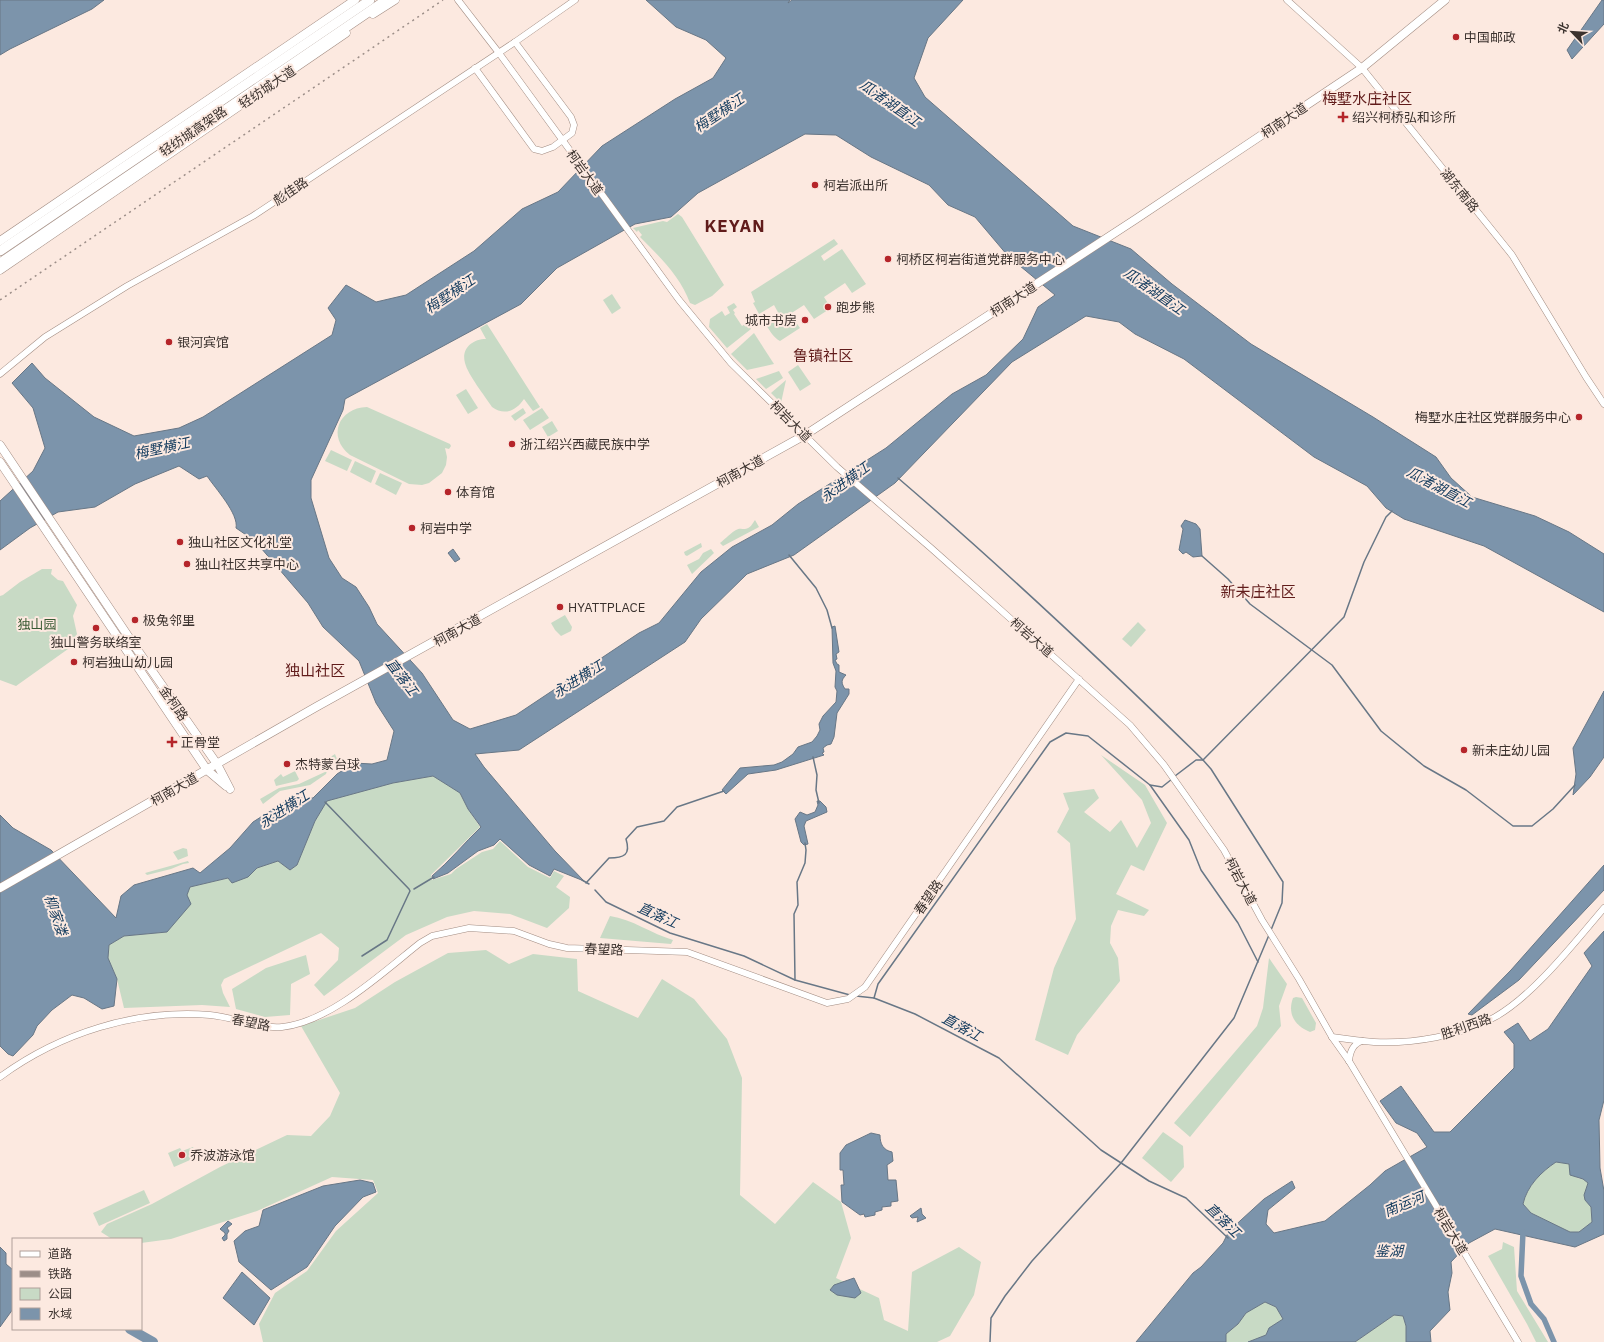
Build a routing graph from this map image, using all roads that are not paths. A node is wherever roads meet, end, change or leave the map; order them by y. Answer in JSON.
{"nodes":[{"id":1,"x":355,"y":0,"type":"edge"},
{"id":2,"x":370,"y":0,"type":"edge"},
{"id":3,"x":386,"y":0,"type":"edge"},
{"id":4,"x":395,"y":0,"type":"edge"},
{"id":5,"x":458,"y":0,"type":"edge"},
{"id":6,"x":575,"y":0,"type":"edge"},
{"id":7,"x":1287,"y":0,"type":"edge"},
{"id":8,"x":1445,"y":0,"type":"edge"},
{"id":9,"x":515,"y":42,"type":"junction"},
{"id":10,"x":499,"y":53,"type":"junction"},
{"id":11,"x":475,"y":68,"type":"junction"},
{"id":12,"x":1362,"y":68,"type":"junction"},
{"id":13,"x":562,"y":140,"type":"junction"},
{"id":14,"x":0,"y":241,"type":"edge"},
{"id":15,"x":0,"y":251,"type":"edge"},
{"id":16,"x":0,"y":263,"type":"edge"},
{"id":17,"x":0,"y":270,"type":"edge"},
{"id":18,"x":1,"y":373,"type":"edge"},
{"id":19,"x":1604,"y":404,"type":"edge"},
{"id":20,"x":805,"y":435,"type":"junction"},
{"id":21,"x":0,"y":446,"type":"edge"},
{"id":22,"x":0,"y":462,"type":"edge"},
{"id":23,"x":1080,"y":679,"type":"junction"},
{"id":24,"x":217,"y":764,"type":"junction"},
{"id":25,"x":207,"y":770,"type":"junction"},
{"id":26,"x":0,"y":888,"type":"edge"},
{"id":27,"x":1604,"y":908,"type":"edge"},
{"id":28,"x":1332,"y":1037,"type":"junction"},
{"id":29,"x":1375,"y":1042,"type":"junction"},
{"id":30,"x":1349,"y":1061,"type":"junction"},
{"id":31,"x":0,"y":1077,"type":"edge"},
{"id":32,"x":1518,"y":1342,"type":"edge"}],
"edges":[{"from":1,"to":14,"type":"main road","name":"轻纺城大道"},
{"from":2,"to":15,"type":"highway","name":"轻纺城高架路"},
{"from":3,"to":16,"type":"highway","name":"轻纺城高架路"},
{"from":4,"to":17,"type":"main road","name":"轻纺城大道"},
{"from":5,"to":10,"type":"street","name":"柯岩大道"},
{"from":6,"to":9,"type":"street","name":"彪佳路"},
{"from":7,"to":12,"type":"street","name":"湖东南路"},
{"from":8,"to":12,"type":"main road","name":"柯南大道"},
{"from":9,"to":10,"type":"street","name":"彪佳路"},
{"from":9,"to":13,"type":"street"},
{"from":10,"to":11,"type":"street","name":"彪佳路"},
{"from":10,"to":13,"type":"street","name":"柯岩大道"},
{"from":11,"to":13,"type":"street"},
{"from":11,"to":18,"type":"street","name":"彪佳路"},
{"from":12,"to":19,"type":"street","name":"湖东南路"},
{"from":12,"to":20,"type":"main road","name":"柯南大道"},
{"from":13,"to":20,"type":"street","name":"柯岩大道"},
{"from":20,"to":23,"type":"street","name":"柯岩大道"},
{"from":20,"to":24,"type":"main road","name":"柯南大道"},
{"from":21,"to":24,"type":"main road","name":"金柯路"},
{"from":22,"to":25,"type":"main road","name":"金柯路"},
{"from":23,"to":28,"type":"street","name":"柯岩大道"},
{"from":23,"to":31,"type":"street","name":"春望路"},
{"from":24,"to":25,"type":"main road","name":"柯南大道"},
{"from":24,"to":25,"type":"main road","name":"金柯路"},
{"from":25,"to":26,"type":"main road","name":"柯南大道"},
{"from":27,"to":29,"type":"street","name":"胜利西路"},
{"from":28,"to":29,"type":"street","name":"胜利西路"},
{"from":28,"to":30,"type":"street","name":"柯岩大道"},
{"from":29,"to":30,"type":"street"},
{"from":30,"to":32,"type":"street","name":"柯岩大道"}]}
